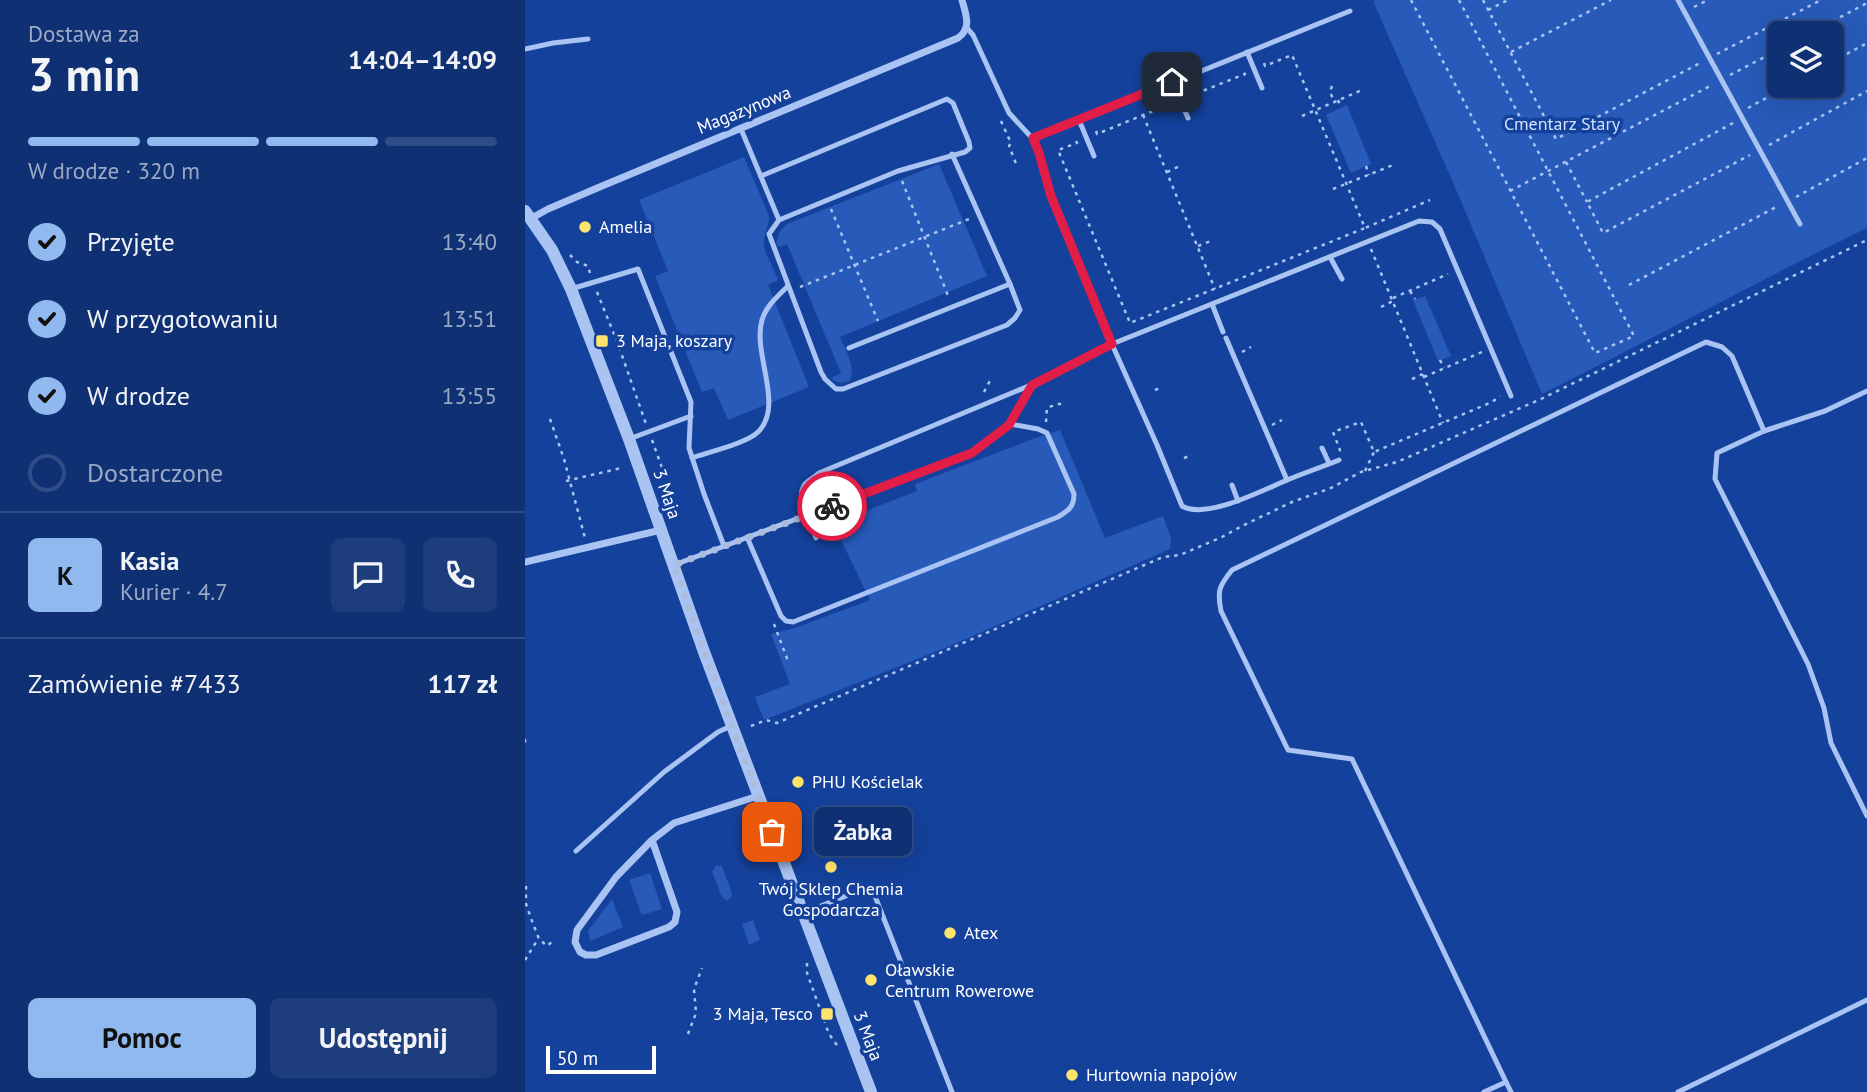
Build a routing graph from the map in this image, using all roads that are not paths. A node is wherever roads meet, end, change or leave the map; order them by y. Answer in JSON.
{"nodes":[{"id":1,"x":962,"y":0,"type":"edge"},
{"id":2,"x":1678,"y":0,"type":"edge"},
{"id":3,"x":1350,"y":10,"type":"dead end"},
{"id":4,"x":967,"y":28,"type":"junction"},
{"id":5,"x":588,"y":39,"type":"dead end"},
{"id":6,"x":525,"y":49,"type":"edge"},
{"id":7,"x":1247,"y":52,"type":"junction"},
{"id":8,"x":1172,"y":82,"type":"junction"},
{"id":9,"x":1262,"y":88,"type":"dead end"},
{"id":10,"x":1188,"y":118,"type":"dead end"},
{"id":11,"x":1079,"y":120,"type":"junction"},
{"id":12,"x":741,"y":129,"type":"junction"},
{"id":13,"x":1033,"y":138,"type":"junction"},
{"id":14,"x":952,"y":154,"type":"junction"},
{"id":15,"x":1094,"y":156,"type":"dead end"},
{"id":16,"x":761,"y":176,"type":"junction"},
{"id":17,"x":527,"y":215,"type":"edge"},
{"id":18,"x":779,"y":220,"type":"junction"},
{"id":19,"x":1800,"y":224,"type":"dead end"},
{"id":20,"x":1331,"y":257,"type":"junction"},
{"id":21,"x":1342,"y":279,"type":"dead end"},
{"id":22,"x":1010,"y":284,"type":"junction"},
{"id":23,"x":571,"y":289,"type":"junction"},
{"id":24,"x":789,"y":289,"type":"junction"},
{"id":25,"x":1212,"y":304,"type":"junction"},
{"id":26,"x":1112,"y":344,"type":"junction"},
{"id":27,"x":849,"y":348,"type":"dead end"},
{"id":28,"x":1032,"y":385,"type":"junction"},
{"id":29,"x":1867,"y":391,"type":"edge"},
{"id":30,"x":1510,"y":393,"type":"road end"},
{"id":31,"x":691,"y":416,"type":"junction"},
{"id":32,"x":1010,"y":424,"type":"junction"},
{"id":33,"x":1764,"y":431,"type":"junction"},
{"id":34,"x":629,"y":439,"type":"junction"},
{"id":35,"x":1322,"y":448,"type":"dead end"},
{"id":36,"x":692,"y":458,"type":"junction"},
{"id":37,"x":1339,"y":460,"type":"dead end"},
{"id":38,"x":1329,"y":463,"type":"junction"},
{"id":39,"x":1287,"y":480,"type":"junction"},
{"id":40,"x":1232,"y":485,"type":"dead end"},
{"id":41,"x":1238,"y":501,"type":"junction"},
{"id":42,"x":807,"y":515,"type":"junction"},
{"id":43,"x":661,"y":530,"type":"junction"},
{"id":44,"x":747,"y":537,"type":"junction"},
{"id":45,"x":816,"y":538,"type":"dead end"},
{"id":46,"x":724,"y":546,"type":"junction"},
{"id":47,"x":525,"y":562,"type":"edge"},
{"id":48,"x":674,"y":565,"type":"junction"},
{"id":49,"x":731,"y":726,"type":"junction"},
{"id":50,"x":758,"y":796,"type":"junction"},
{"id":51,"x":1867,"y":816,"type":"edge"},
{"id":52,"x":652,"y":840,"type":"junction"},
{"id":53,"x":576,"y":850,"type":"dead end"},
{"id":54,"x":803,"y":913,"type":"junction"},
{"id":55,"x":1867,"y":1000,"type":"edge"},
{"id":56,"x":1506,"y":1082,"type":"junction"},
{"id":57,"x":871,"y":1092,"type":"edge"},
{"id":58,"x":951,"y":1092,"type":"edge"},
{"id":59,"x":1484,"y":1092,"type":"edge"},
{"id":60,"x":1511,"y":1092,"type":"edge"},
{"id":61,"x":1678,"y":1092,"type":"edge"}],
"edges":[{"from":1,"to":4,"type":"street"},
{"from":2,"to":19,"type":"lane"},
{"from":3,"to":7,"type":"lane"},
{"from":4,"to":12,"type":"street","name":"Magazynowa"},
{"from":4,"to":13,"type":"lane"},
{"from":5,"to":6,"type":"lane"},
{"from":7,"to":8,"type":"lane"},
{"from":7,"to":9,"type":"lane"},
{"from":8,"to":10,"type":"lane"},
{"from":8,"to":11,"type":"lane"},
{"from":11,"to":13,"type":"lane"},
{"from":11,"to":15,"type":"lane"},
{"from":12,"to":16,"type":"lane"},
{"from":12,"to":17,"type":"street","name":"Magazynowa"},
{"from":13,"to":26,"type":"lane"},
{"from":14,"to":16,"type":"lane"},
{"from":14,"to":18,"type":"lane"},
{"from":14,"to":22,"type":"lane"},
{"from":16,"to":18,"type":"lane"},
{"from":17,"to":23,"type":"street","name":"3 Maja"},
{"from":18,"to":24,"type":"lane"},
{"from":20,"to":21,"type":"lane"},
{"from":20,"to":25,"type":"lane"},
{"from":20,"to":30,"type":"lane"},
{"from":22,"to":24,"type":"lane"},
{"from":22,"to":27,"type":"lane"},
{"from":23,"to":31,"type":"lane"},
{"from":23,"to":34,"type":"street","name":"3 Maja"},
{"from":24,"to":36,"type":"lane"},
{"from":25,"to":26,"type":"lane"},
{"from":25,"to":39,"type":"lane"},
{"from":26,"to":28,"type":"lane"},
{"from":26,"to":41,"type":"lane"},
{"from":28,"to":32,"type":"lane"},
{"from":28,"to":42,"type":"lane"},
{"from":29,"to":33,"type":"lane"},
{"from":31,"to":34,"type":"lane"},
{"from":31,"to":36,"type":"lane"},
{"from":32,"to":42,"type":"lane"},
{"from":32,"to":44,"type":"lane"},
{"from":33,"to":51,"type":"lane"},
{"from":33,"to":56,"type":"lane"},
{"from":34,"to":43,"type":"street","name":"3 Maja"},
{"from":35,"to":38,"type":"lane"},
{"from":36,"to":46,"type":"lane"},
{"from":37,"to":38,"type":"lane"},
{"from":38,"to":39,"type":"lane"},
{"from":39,"to":41,"type":"lane"},
{"from":40,"to":41,"type":"lane"},
{"from":42,"to":44,"type":"lane"},
{"from":42,"to":45,"type":"lane"},
{"from":43,"to":47,"type":"street"},
{"from":43,"to":48,"type":"street","name":"3 Maja"},
{"from":44,"to":46,"type":"lane"},
{"from":46,"to":48,"type":"lane"},
{"from":48,"to":49,"type":"street","name":"3 Maja"},
{"from":49,"to":50,"type":"street","name":"3 Maja"},
{"from":49,"to":53,"type":"lane"},
{"from":50,"to":52,"type":"street"},
{"from":50,"to":54,"type":"street","name":"3 Maja"},
{"from":52,"to":52,"type":"street"},
{"from":54,"to":57,"type":"street","name":"3 Maja"},
{"from":54,"to":58,"type":"lane"},
{"from":55,"to":61,"type":"lane"},
{"from":56,"to":59,"type":"lane"},
{"from":56,"to":60,"type":"lane"}]}
